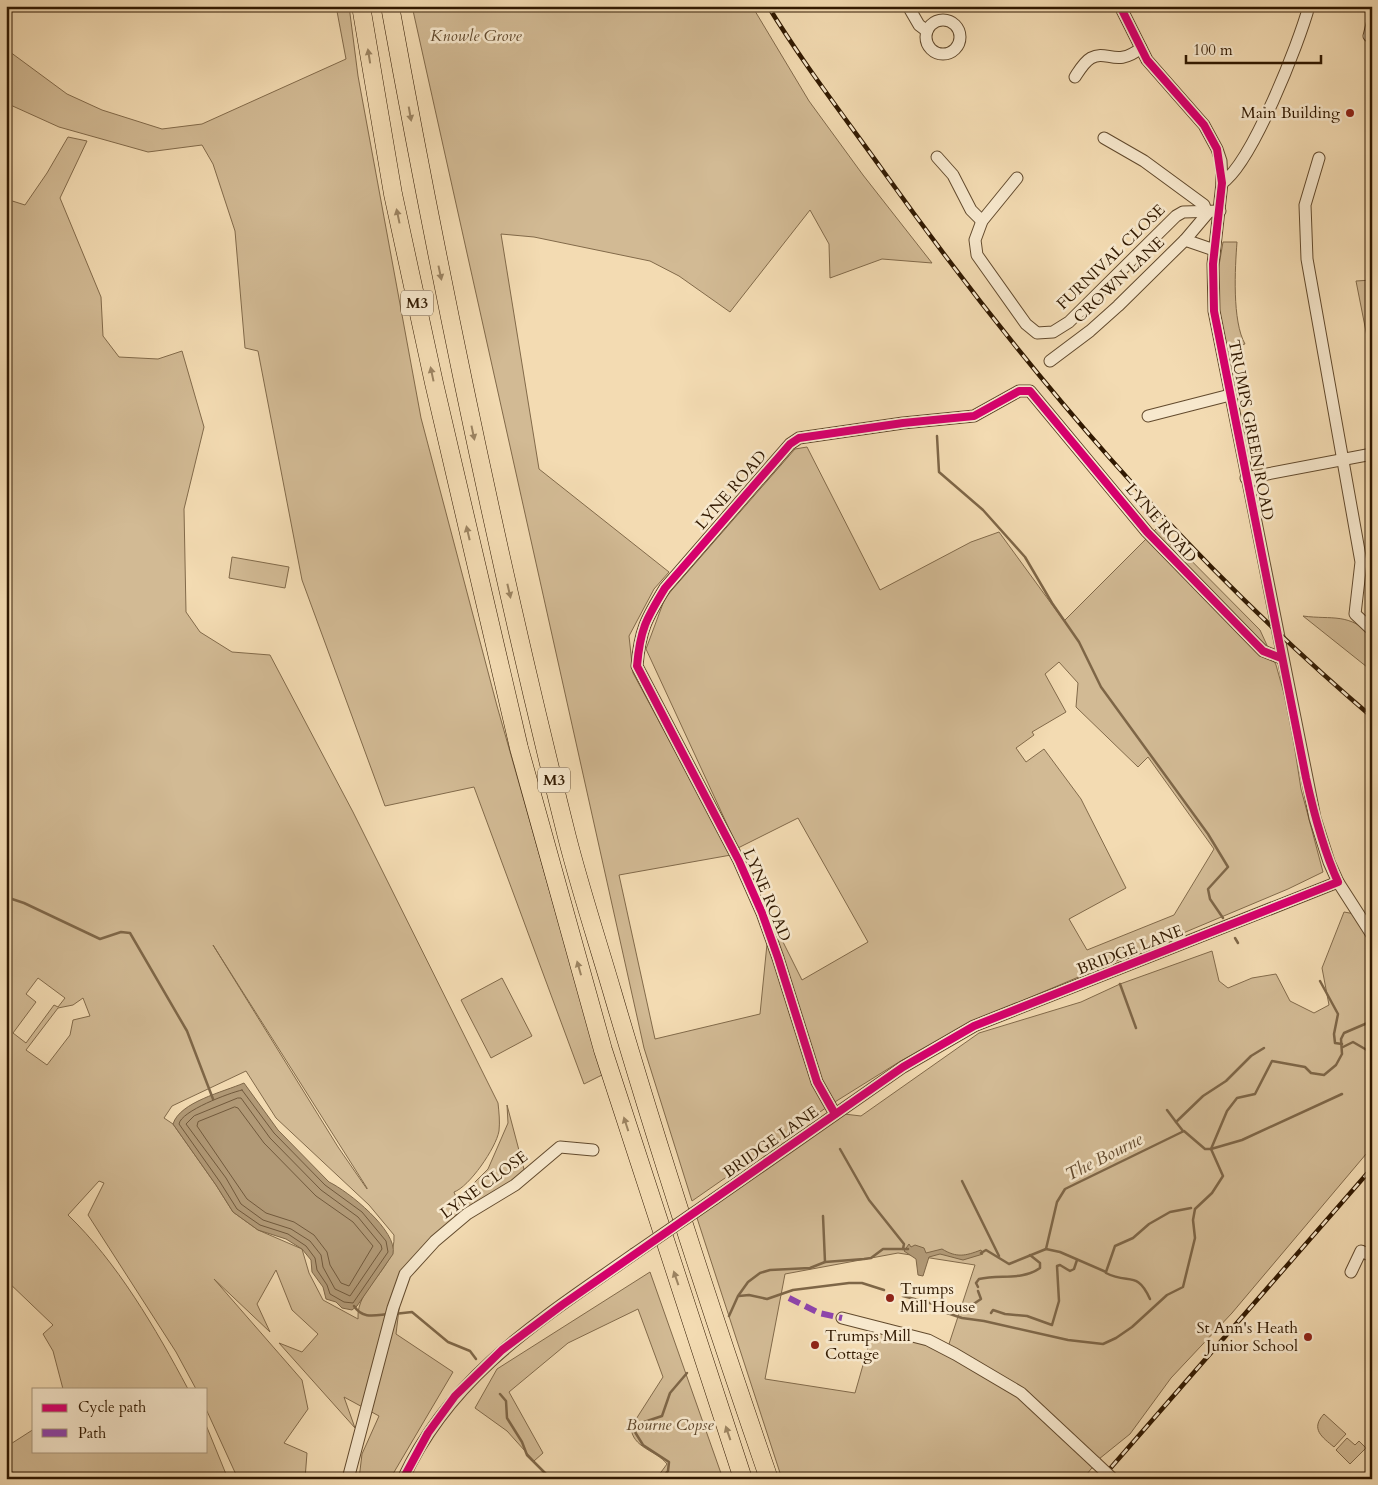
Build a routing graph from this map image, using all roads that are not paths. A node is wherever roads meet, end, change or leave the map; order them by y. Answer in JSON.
{"nodes":[{"id":1,"x":361,"y":6,"type":"edge"},
{"id":2,"x":390,"y":6,"type":"edge"},
{"id":3,"x":908,"y":6,"type":"edge"},
{"id":4,"x":1120,"y":6,"type":"edge"},
{"id":5,"x":1309,"y":6,"type":"edge"},
{"id":6,"x":1372,"y":24,"type":"edge"},
{"id":7,"x":927,"y":31,"type":"dead end"},
{"id":8,"x":1369,"y":36,"type":"dead end"},
{"id":9,"x":1141,"y":48,"type":"junction"},
{"id":10,"x":1075,"y":77,"type":"dead end"},
{"id":11,"x":1104,"y":138,"type":"dead end"},
{"id":12,"x":937,"y":157,"type":"dead end"},
{"id":13,"x":1319,"y":158,"type":"dead end"},
{"id":14,"x":1017,"y":178,"type":"dead end"},
{"id":15,"x":1222,"y":182,"type":"junction"},
{"id":16,"x":1220,"y":211,"type":"junction"},
{"id":17,"x":1207,"y":212,"type":"junction"},
{"id":18,"x":982,"y":221,"type":"junction"},
{"id":19,"x":1185,"y":240,"type":"junction"},
{"id":20,"x":1214,"y":250,"type":"junction"},
{"id":21,"x":1050,"y":361,"type":"dead end"},
{"id":22,"x":1230,"y":395,"type":"junction"},
{"id":23,"x":1148,"y":416,"type":"dead end"},
{"id":24,"x":1372,"y":454,"type":"edge"},
{"id":25,"x":1341,"y":459,"type":"junction"},
{"id":26,"x":1246,"y":478,"type":"junction"},
{"id":27,"x":1372,"y":630,"type":"edge"},
{"id":28,"x":1281,"y":658,"type":"junction"},
{"id":29,"x":1338,"y":882,"type":"junction"},
{"id":30,"x":1372,"y":935,"type":"edge"},
{"id":31,"x":835,"y":1114,"type":"junction"},
{"id":32,"x":593,"y":1150,"type":"dead end"},
{"id":33,"x":1372,"y":1256,"type":"edge"},
{"id":34,"x":1350,"y":1272,"type":"dead end"},
{"id":35,"x":842,"y":1318,"type":"dead end"},
{"id":36,"x":348,"y":1479,"type":"edge"},
{"id":37,"x":404,"y":1479,"type":"edge"},
{"id":38,"x":743,"y":1479,"type":"edge"},
{"id":39,"x":769,"y":1479,"type":"edge"},
{"id":40,"x":1113,"y":1479,"type":"edge"}],
"edges":[{"from":38,"to":1,"type":"highway","number":"M3","one_way":true},
{"from":2,"to":39,"type":"highway","number":"M3","one_way":true},
{"from":3,"to":7,"type":"street"},
{"from":4,"to":9,"type":"street","name":"TRUMPS GREEN ROAD"},
{"from":5,"to":15,"type":"street"},
{"from":6,"to":8,"type":"street"},
{"from":9,"to":10,"type":"street"},
{"from":9,"to":15,"type":"street","name":"TRUMPS GREEN ROAD"},
{"from":11,"to":17,"type":"street"},
{"from":12,"to":18,"type":"street"},
{"from":13,"to":25,"type":"street"},
{"from":14,"to":18,"type":"street","name":"FURNIVAL CLOSE"},
{"from":15,"to":16,"type":"street","name":"TRUMPS GREEN ROAD"},
{"from":16,"to":17,"type":"street","name":"FURNIVAL CLOSE"},
{"from":16,"to":20,"type":"street","name":"TRUMPS GREEN ROAD"},
{"from":17,"to":18,"type":"street","name":"FURNIVAL CLOSE"},
{"from":17,"to":19,"type":"street","name":"CROWN LANE"},
{"from":19,"to":20,"type":"street","name":"CROWN LANE"},
{"from":19,"to":21,"type":"street","name":"CROWN LANE"},
{"from":20,"to":22,"type":"street","name":"TRUMPS GREEN ROAD"},
{"from":22,"to":23,"type":"street"},
{"from":22,"to":26,"type":"street","name":"TRUMPS GREEN ROAD"},
{"from":24,"to":25,"type":"street"},
{"from":25,"to":26,"type":"street"},
{"from":25,"to":27,"type":"street"},
{"from":26,"to":28,"type":"street","name":"TRUMPS GREEN ROAD"},
{"from":28,"to":29,"type":"street","name":"TRUMPS GREEN ROAD"},
{"from":28,"to":31,"type":"street","name":"LYNE ROAD"},
{"from":29,"to":30,"type":"street","name":"TRUMPS GREEN ROAD"},
{"from":29,"to":31,"type":"street","name":"BRIDGE LANE"},
{"from":31,"to":37,"type":"street","name":"BRIDGE LANE","bridge":true},
{"from":32,"to":36,"type":"street","name":"LYNE CLOSE"},
{"from":33,"to":34,"type":"street"},
{"from":35,"to":40,"type":"street","bridge":true}]}
